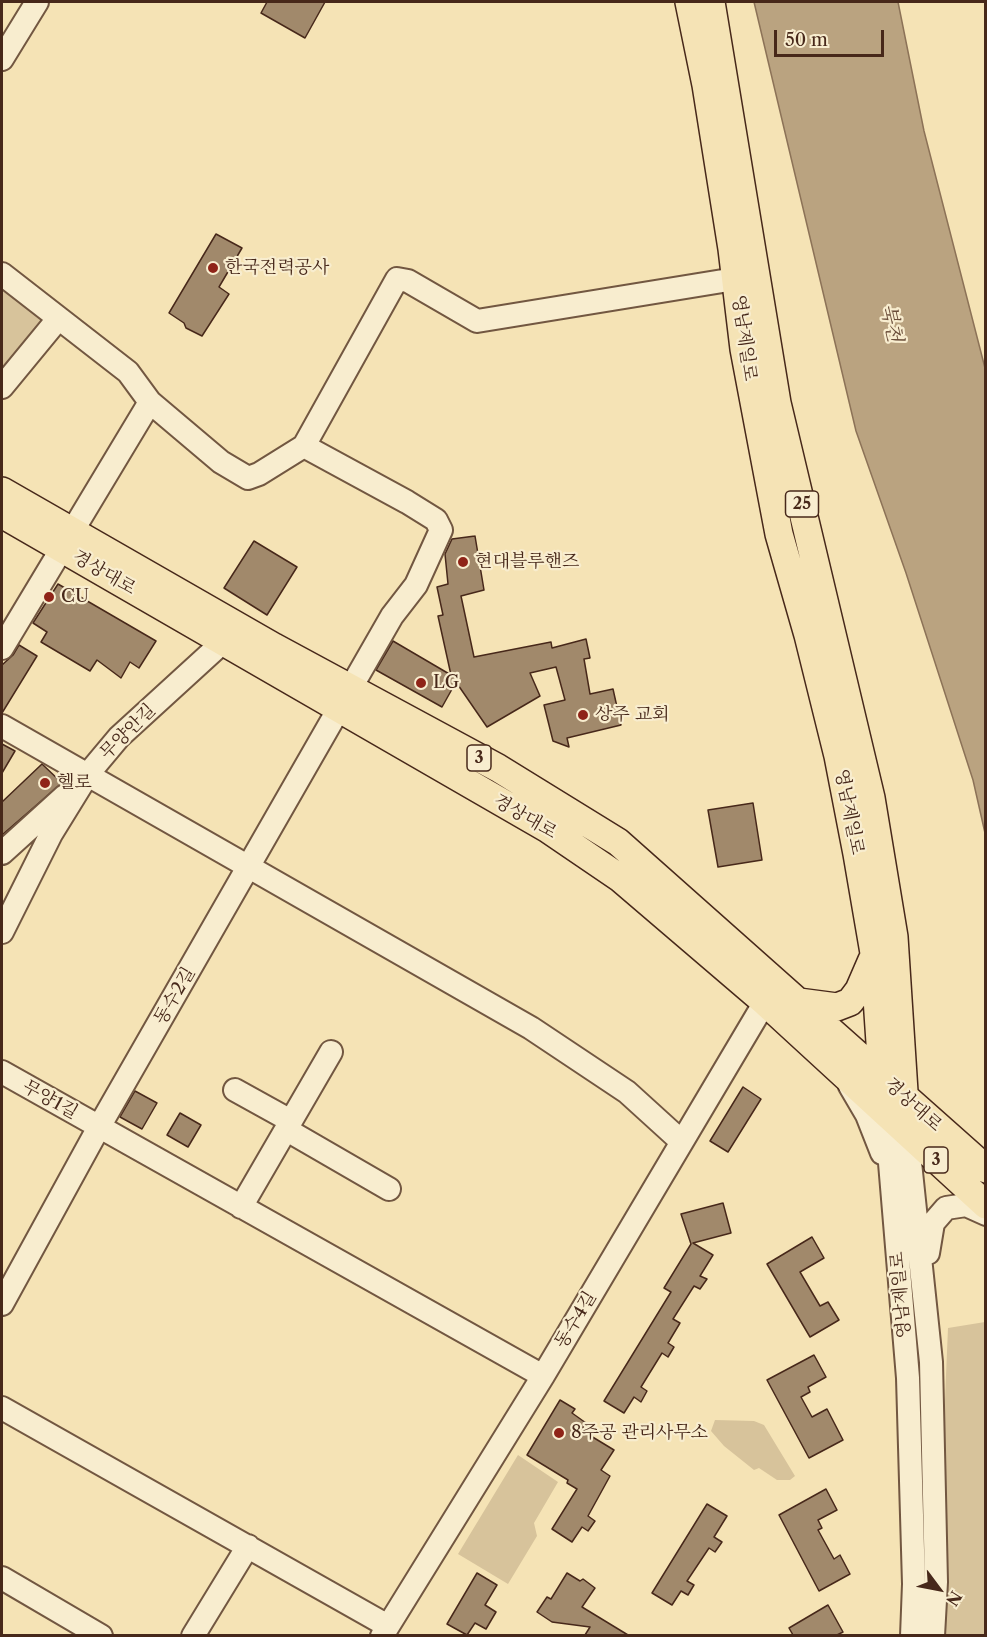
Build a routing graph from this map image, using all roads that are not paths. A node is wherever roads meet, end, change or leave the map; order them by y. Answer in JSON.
{"nodes":[{"id":1,"x":37,"y":2,"type":"edge"},
{"id":2,"x":674,"y":2,"type":"edge"},
{"id":3,"x":689,"y":2,"type":"edge"},
{"id":4,"x":711,"y":2,"type":"edge"},
{"id":5,"x":699,"y":52,"type":"junction"},
{"id":6,"x":2,"y":59,"type":"edge"},
{"id":7,"x":2,"y":274,"type":"edge"},
{"id":8,"x":735,"y":279,"type":"junction"},
{"id":9,"x":58,"y":319,"type":"junction"},
{"id":10,"x":2,"y":387,"type":"edge"},
{"id":11,"x":150,"y":402,"type":"junction"},
{"id":12,"x":304,"y":446,"type":"junction"},
{"id":13,"x":2,"y":491,"type":"edge"},
{"id":14,"x":2,"y":514,"type":"edge"},
{"id":15,"x":66,"y":539,"type":"junction"},
{"id":16,"x":224,"y":642,"type":"junction"},
{"id":17,"x":2,"y":648,"type":"edge"},
{"id":18,"x":345,"y":700,"type":"junction"},
{"id":19,"x":2,"y":726,"type":"edge"},
{"id":20,"x":88,"y":774,"type":"junction"},
{"id":21,"x":2,"y":853,"type":"edge"},
{"id":22,"x":250,"y":866,"type":"junction"},
{"id":23,"x":2,"y":932,"type":"edge"},
{"id":24,"x":874,"y":953,"type":"junction"},
{"id":25,"x":765,"y":1002,"type":"junction"},
{"id":26,"x":799,"y":1002,"type":"junction"},
{"id":27,"x":331,"y":1052,"type":"dead end"},
{"id":28,"x":2,"y":1072,"type":"edge"},
{"id":29,"x":845,"y":1077,"type":"junction"},
{"id":30,"x":882,"y":1078,"type":"junction"},
{"id":31,"x":235,"y":1090,"type":"dead end"},
{"id":32,"x":895,"y":1106,"type":"junction"},
{"id":33,"x":289,"y":1126,"type":"junction"},
{"id":34,"x":99,"y":1127,"type":"junction"},
{"id":35,"x":907,"y":1134,"type":"junction"},
{"id":36,"x":682,"y":1142,"type":"junction"},
{"id":37,"x":982,"y":1166,"type":"edge"},
{"id":38,"x":891,"y":1176,"type":"junction"},
{"id":39,"x":389,"y":1189,"type":"dead end"},
{"id":40,"x":986,"y":1205,"type":"edge"},
{"id":41,"x":241,"y":1207,"type":"junction"},
{"id":42,"x":986,"y":1214,"type":"edge"},
{"id":43,"x":924,"y":1281,"type":"junction"},
{"id":44,"x":2,"y":1304,"type":"edge"},
{"id":45,"x":543,"y":1376,"type":"junction"},
{"id":46,"x":2,"y":1408,"type":"edge"},
{"id":47,"x":248,"y":1546,"type":"junction"},
{"id":48,"x":2,"y":1578,"type":"edge"},
{"id":49,"x":385,"y":1631,"type":"edge"},
{"id":50,"x":101,"y":1635,"type":"edge"},
{"id":51,"x":193,"y":1635,"type":"edge"},
{"id":52,"x":912,"y":1635,"type":"edge"},
{"id":53,"x":933,"y":1635,"type":"edge"}],
"edges":[{"from":1,"to":6,"type":"street"},
{"from":2,"to":5,"type":"main road"},
{"from":3,"to":5,"type":"main road","name":"영남제일로"},
{"from":4,"to":32,"type":"main road","name":"영남제일로","number":"25"},
{"from":5,"to":8,"type":"main road","name":"영남제일로"},
{"from":7,"to":9,"type":"street"},
{"from":8,"to":12,"type":"street"},
{"from":8,"to":24,"type":"main road","name":"영남제일로"},
{"from":9,"to":10,"type":"street"},
{"from":9,"to":11,"type":"street"},
{"from":11,"to":12,"type":"street"},
{"from":11,"to":15,"type":"street"},
{"from":12,"to":18,"type":"street","name":"동수2길"},
{"from":13,"to":15,"type":"main road","name":"경상대로","number":"3"},
{"from":14,"to":15,"type":"main road","name":"경상대로","number":"3"},
{"from":15,"to":16,"type":"main road","name":"경상대로","number":"3"},
{"from":15,"to":17,"type":"street"},
{"from":15,"to":18,"type":"main road","name":"경상대로","number":"3"},
{"from":16,"to":18,"type":"main road","name":"경상대로","number":"3"},
{"from":16,"to":20,"type":"street","name":"무양안길"},
{"from":18,"to":22,"type":"street","name":"동수2길"},
{"from":18,"to":25,"type":"main road","name":"경상대로","number":"3"},
{"from":18,"to":26,"type":"main road","name":"경상대로","number":"3"},
{"from":19,"to":20,"type":"street"},
{"from":20,"to":21,"type":"street"},
{"from":20,"to":22,"type":"street"},
{"from":20,"to":23,"type":"street","name":"무양안길"},
{"from":22,"to":34,"type":"street","name":"동수2길"},
{"from":22,"to":36,"type":"street"},
{"from":24,"to":26,"type":"main road"},
{"from":24,"to":30,"type":"main road","name":"영남제일로"},
{"from":25,"to":29,"type":"main road","name":"경상대로","number":"3"},
{"from":25,"to":36,"type":"street","name":"동수4길"},
{"from":26,"to":30,"type":"main road","name":"경상대로","number":"3"},
{"from":27,"to":33,"type":"street"},
{"from":28,"to":34,"type":"street","name":"무양1길"},
{"from":29,"to":32,"type":"main road","name":"경상대로","number":"3"},
{"from":29,"to":38,"type":"street"},
{"from":30,"to":32,"type":"main road","name":"영남제일로"},
{"from":31,"to":33,"type":"street"},
{"from":32,"to":35,"type":"main road","name":"경상대로","number":"3"},
{"from":32,"to":37,"type":"main road","name":"경상대로","number":"3"},
{"from":32,"to":38,"type":"street","name":"영남제일로"},
{"from":33,"to":39,"type":"street"},
{"from":33,"to":41,"type":"street"},
{"from":34,"to":41,"type":"street","name":"무양1길"},
{"from":34,"to":44,"type":"street","name":"동수2길"},
{"from":35,"to":40,"type":"main road","name":"경상대로","number":"3"},
{"from":35,"to":43,"type":"street","name":"영남제일로"},
{"from":36,"to":45,"type":"street","name":"동수4길"},
{"from":38,"to":52,"type":"street","name":"영남제일로"},
{"from":41,"to":45,"type":"street","name":"무양1길"},
{"from":42,"to":43,"type":"street"},
{"from":43,"to":53,"type":"street","name":"영남제일로"},
{"from":45,"to":49,"type":"street","name":"동수4길"},
{"from":46,"to":47,"type":"street"},
{"from":47,"to":49,"type":"street"},
{"from":47,"to":51,"type":"street"},
{"from":48,"to":50,"type":"street"}]}
